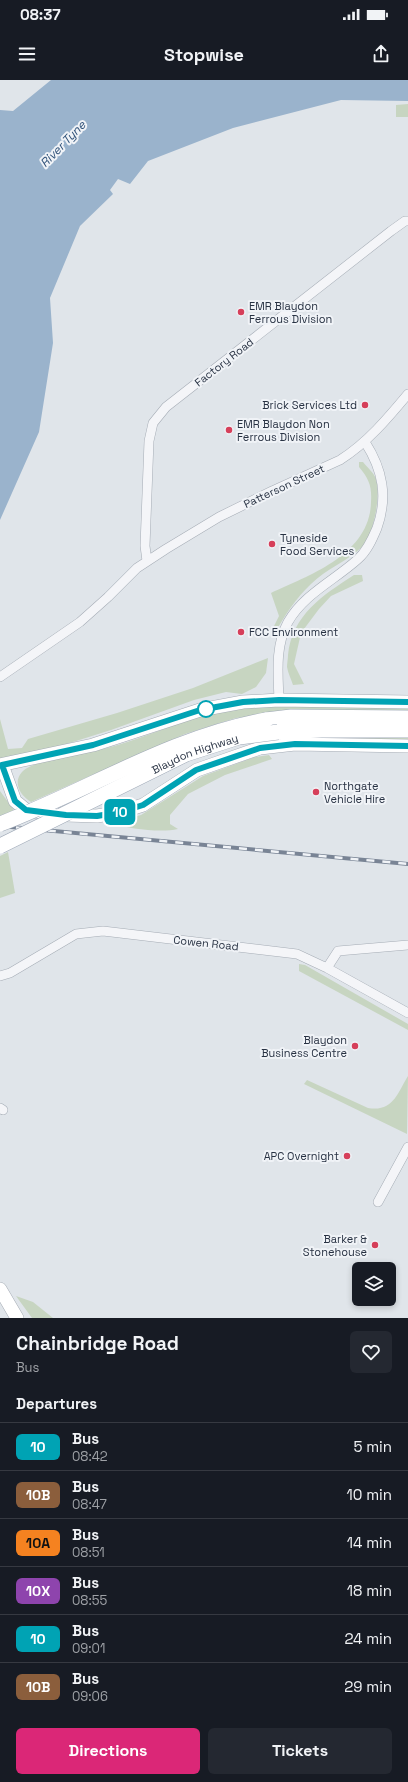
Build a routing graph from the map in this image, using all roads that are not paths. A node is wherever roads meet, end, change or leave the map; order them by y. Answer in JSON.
{"nodes":[{"id":1,"x":408,"y":221,"type":"edge"},
{"id":2,"x":408,"y":394,"type":"edge"},
{"id":3,"x":365,"y":442,"type":"junction"},
{"id":4,"x":147,"y":561,"type":"junction"},
{"id":5,"x":0,"y":677,"type":"edge"},
{"id":6,"x":279,"y":700,"type":"junction"},
{"id":7,"x":408,"y":702,"type":"edge"},
{"id":8,"x":408,"y":718,"type":"edge"},
{"id":9,"x":408,"y":730,"type":"edge"},
{"id":10,"x":408,"y":746,"type":"edge"},
{"id":11,"x":1,"y":765,"type":"edge"},
{"id":12,"x":0,"y":824,"type":"edge"},
{"id":13,"x":0,"y":846,"type":"edge"},
{"id":14,"x":408,"y":945,"type":"edge"},
{"id":15,"x":327,"y":968,"type":"junction"},
{"id":16,"x":0,"y":976,"type":"edge"},
{"id":17,"x":408,"y":1013,"type":"edge"},
{"id":18,"x":408,"y":1147,"type":"edge"},
{"id":19,"x":378,"y":1202,"type":"dead end"},
{"id":20,"x":0,"y":1289,"type":"edge"},
{"id":21,"x":17,"y":1318,"type":"edge"}],
"edges":[{"from":1,"to":4,"type":"street","name":"Factory Road"},
{"from":2,"to":3,"type":"street","name":"Patterson Street"},
{"from":3,"to":4,"type":"street","name":"Patterson Street"},
{"from":3,"to":6,"type":"street"},
{"from":4,"to":5,"type":"street","name":"Patterson Street"},
{"from":6,"to":7,"type":"main road"},
{"from":6,"to":11,"type":"main road"},
{"from":8,"to":12,"type":"main road","name":"Blaydon Highway","bridge":true},
{"from":9,"to":13,"type":"main road","name":"Blaydon Highway","bridge":true},
{"from":10,"to":11,"type":"main road"},
{"from":14,"to":15,"type":"street"},
{"from":15,"to":16,"type":"street","name":"Cowen Road"},
{"from":15,"to":17,"type":"street","name":"Cowen Road"},
{"from":18,"to":19,"type":"street"},
{"from":20,"to":21,"type":"main road"}]}
